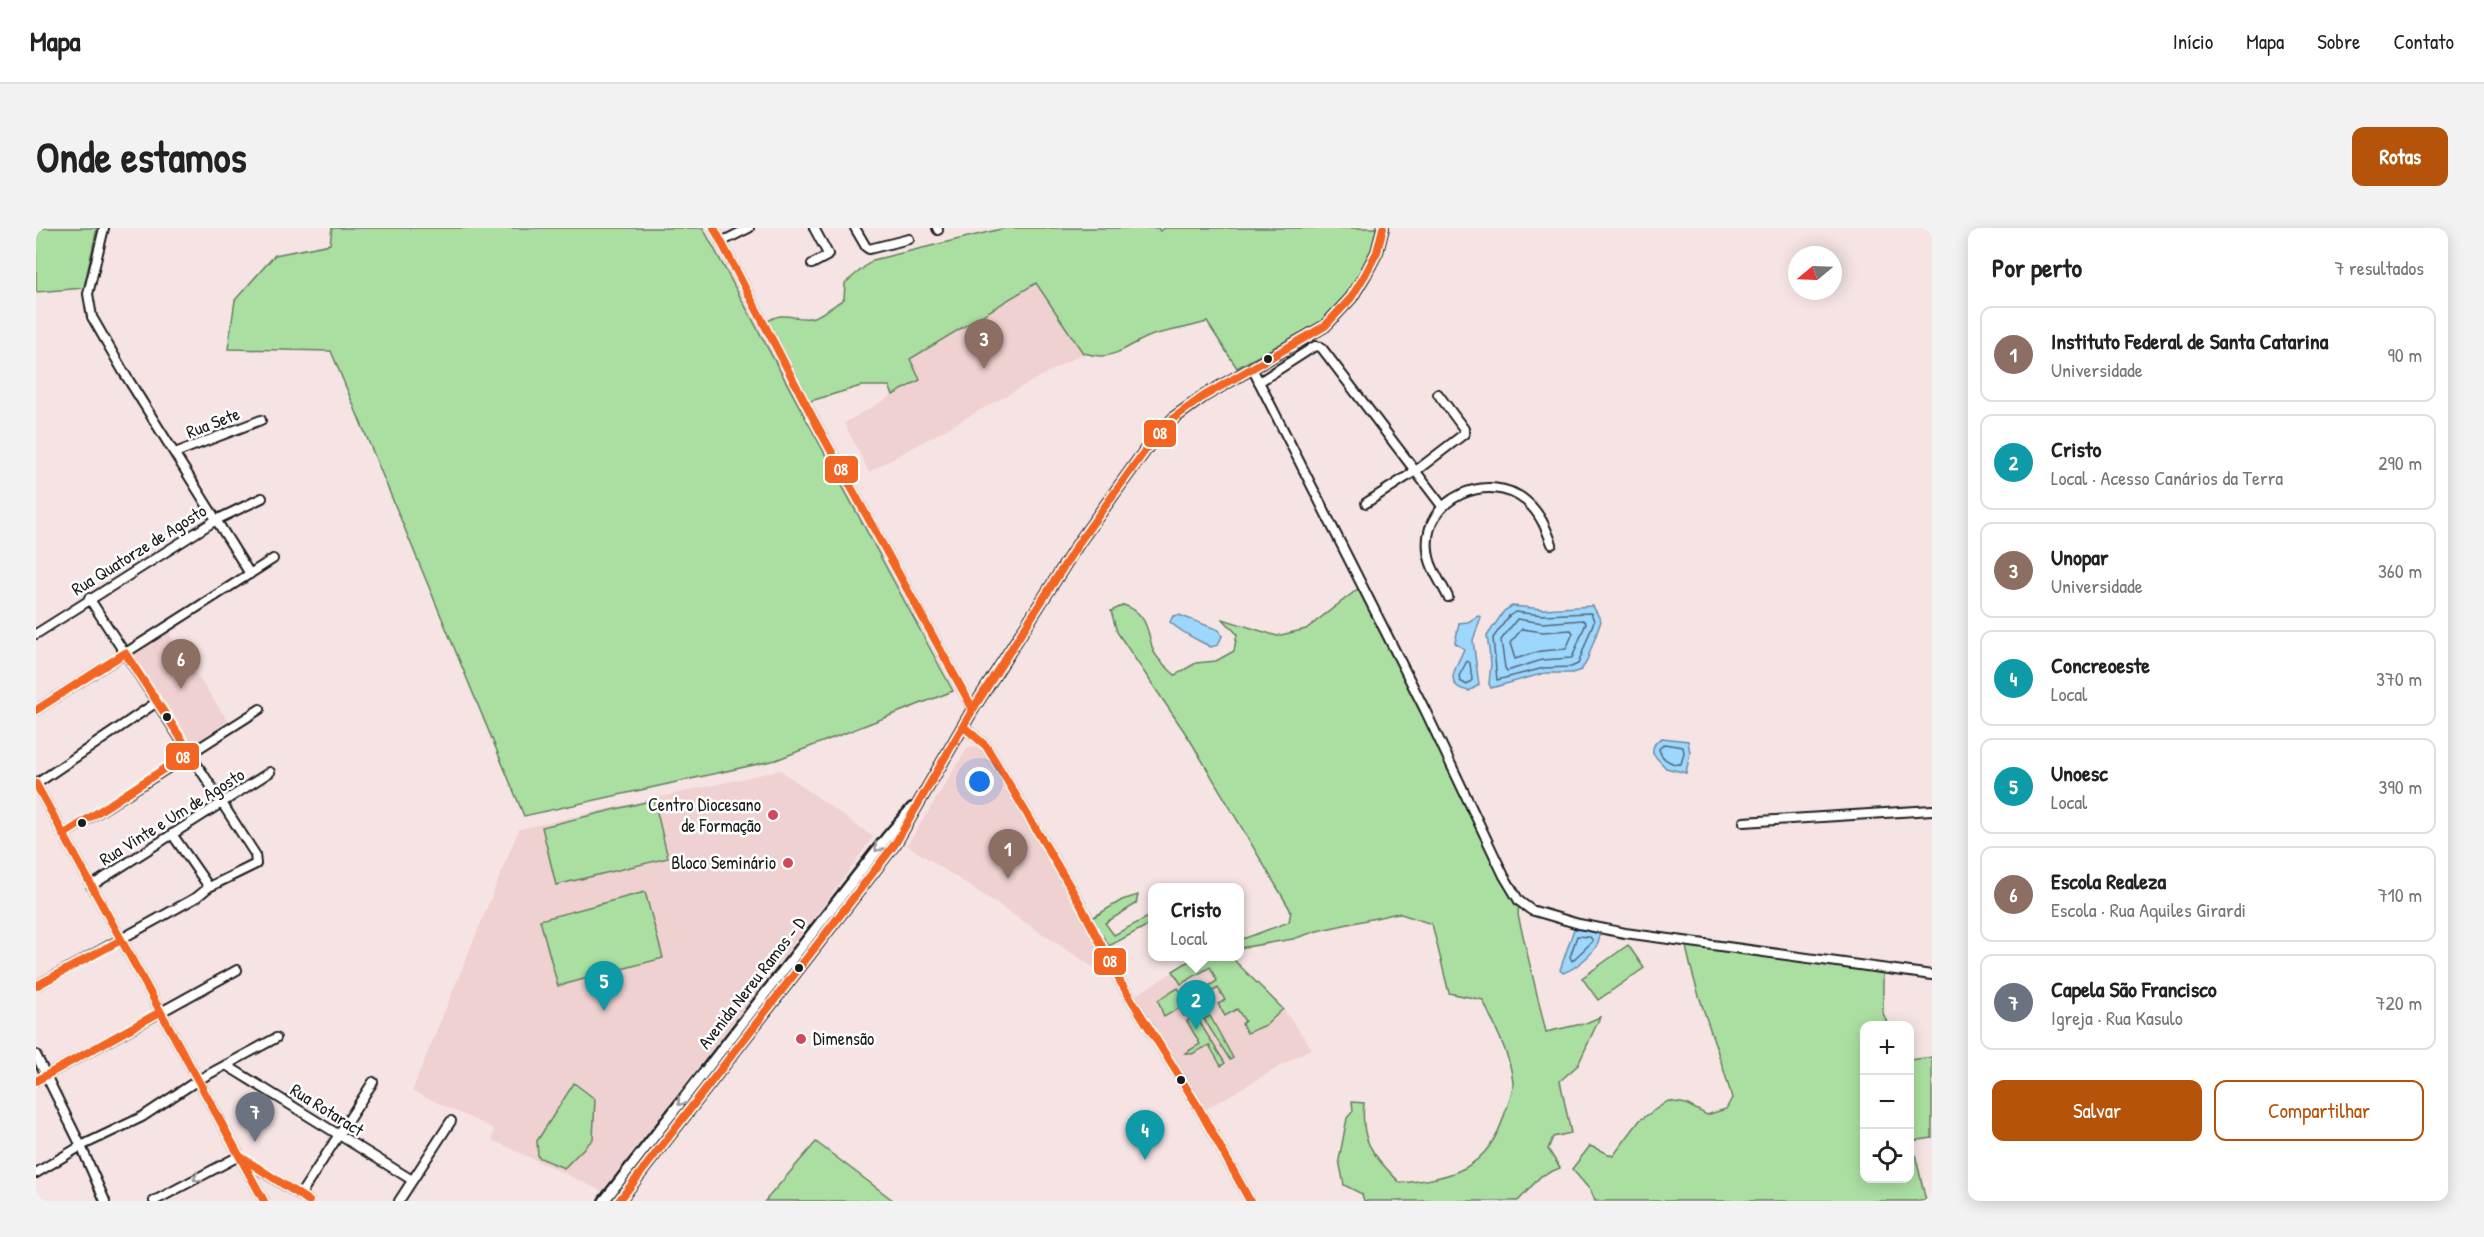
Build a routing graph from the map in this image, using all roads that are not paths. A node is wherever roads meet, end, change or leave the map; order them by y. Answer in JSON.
{"nodes":[{"id":1,"x":104,"y":228,"type":"edge"},
{"id":2,"x":714,"y":228,"type":"edge"},
{"id":3,"x":749,"y":228,"type":"edge"},
{"id":4,"x":814,"y":228,"type":"edge"},
{"id":5,"x":855,"y":228,"type":"edge"},
{"id":6,"x":1383,"y":228,"type":"edge"},
{"id":7,"x":909,"y":239,"type":"dead end"},
{"id":8,"x":721,"y":242,"type":"junction"},
{"id":9,"x":812,"y":264,"type":"dead end"},
{"id":10,"x":1252,"y":368,"type":"junction"},
{"id":11,"x":1259,"y":382,"type":"junction"},
{"id":12,"x":1438,"y":394,"type":"dead end"},
{"id":13,"x":261,"y":420,"type":"dead end"},
{"id":14,"x":175,"y":453,"type":"junction"},
{"id":15,"x":1417,"y":470,"type":"junction"},
{"id":16,"x":262,"y":498,"type":"dead end"},
{"id":17,"x":1366,"y":503,"type":"dead end"},
{"id":18,"x":1442,"y":506,"type":"junction"},
{"id":19,"x":216,"y":520,"type":"junction"},
{"id":20,"x":1552,"y":544,"type":"dead end"},
{"id":21,"x":273,"y":559,"type":"dead end"},
{"id":22,"x":250,"y":574,"type":"junction"},
{"id":23,"x":1448,"y":597,"type":"dead end"},
{"id":24,"x":89,"y":598,"type":"junction"},
{"id":25,"x":36,"y":634,"type":"edge"},
{"id":26,"x":125,"y":653,"type":"junction"},
{"id":27,"x":157,"y":702,"type":"junction"},
{"id":28,"x":973,"y":708,"type":"junction"},
{"id":29,"x":261,"y":709,"type":"dead end"},
{"id":30,"x":36,"y":710,"type":"edge"},
{"id":31,"x":964,"y":727,"type":"junction"},
{"id":32,"x":190,"y":752,"type":"junction"},
{"id":33,"x":270,"y":772,"type":"dead end"},
{"id":34,"x":36,"y":784,"type":"edge"},
{"id":35,"x":929,"y":788,"type":"junction"},
{"id":36,"x":222,"y":802,"type":"junction"},
{"id":37,"x":1932,"y":810,"type":"edge"},
{"id":38,"x":1744,"y":822,"type":"dead end"},
{"id":39,"x":172,"y":834,"type":"junction"},
{"id":40,"x":63,"y":835,"type":"junction"},
{"id":41,"x":91,"y":886,"type":"junction"},
{"id":42,"x":209,"y":887,"type":"junction"},
{"id":43,"x":121,"y":940,"type":"junction"},
{"id":44,"x":237,"y":970,"type":"dead end"},
{"id":45,"x":1932,"y":975,"type":"edge"},
{"id":46,"x":36,"y":986,"type":"edge"},
{"id":47,"x":160,"y":1012,"type":"junction"},
{"id":48,"x":276,"y":1038,"type":"dead end"},
{"id":49,"x":36,"y":1055,"type":"edge"},
{"id":50,"x":226,"y":1065,"type":"junction"},
{"id":51,"x":46,"y":1075,"type":"junction"},
{"id":52,"x":698,"y":1079,"type":"junction"},
{"id":53,"x":198,"y":1080,"type":"junction"},
{"id":54,"x":36,"y":1081,"type":"edge"},
{"id":55,"x":373,"y":1082,"type":"dead end"},
{"id":56,"x":708,"y":1086,"type":"junction"},
{"id":57,"x":451,"y":1121,"type":"dead end"},
{"id":58,"x":339,"y":1135,"type":"junction"},
{"id":59,"x":81,"y":1146,"type":"junction"},
{"id":60,"x":239,"y":1156,"type":"junction"},
{"id":61,"x":36,"y":1173,"type":"edge"},
{"id":62,"x":412,"y":1180,"type":"junction"},
{"id":63,"x":300,"y":1195,"type":"junction"},
{"id":64,"x":105,"y":1201,"type":"edge"},
{"id":65,"x":154,"y":1201,"type":"edge"},
{"id":66,"x":264,"y":1201,"type":"edge"},
{"id":67,"x":309,"y":1201,"type":"edge"},
{"id":68,"x":399,"y":1201,"type":"edge"},
{"id":69,"x":604,"y":1201,"type":"edge"},
{"id":70,"x":619,"y":1201,"type":"edge"},
{"id":71,"x":1250,"y":1201,"type":"edge"}],
"edges":[{"from":1,"to":14,"type":"street"},
{"from":2,"to":8,"type":"street"},
{"from":3,"to":8,"type":"street"},
{"from":4,"to":9,"type":"street"},
{"from":5,"to":7,"type":"street"},
{"from":6,"to":10,"type":"street","name":"Avenida Nereu Ramos - D"},
{"from":8,"to":28,"type":"street"},
{"from":10,"to":11,"type":"street"},
{"from":10,"to":28,"type":"street","name":"Avenida Nereu Ramos - D"},
{"from":11,"to":15,"type":"street"},
{"from":11,"to":45,"type":"street"},
{"from":12,"to":15,"type":"street"},
{"from":13,"to":14,"type":"street","name":"Rua Sete"},
{"from":14,"to":19,"type":"street"},
{"from":15,"to":17,"type":"street"},
{"from":15,"to":18,"type":"street"},
{"from":16,"to":19,"type":"street","name":"Rua Quatorze de Agosto"},
{"from":18,"to":20,"type":"street"},
{"from":18,"to":23,"type":"street"},
{"from":19,"to":22,"type":"street"},
{"from":19,"to":24,"type":"street","name":"Rua Quatorze de Agosto"},
{"from":21,"to":22,"type":"street"},
{"from":22,"to":26,"type":"street"},
{"from":24,"to":25,"type":"street","name":"Rua Quatorze de Agosto"},
{"from":24,"to":26,"type":"street"},
{"from":26,"to":27,"type":"street"},
{"from":26,"to":30,"type":"street"},
{"from":27,"to":32,"type":"street"},
{"from":27,"to":34,"type":"street"},
{"from":28,"to":31,"type":"street","name":"Avenida Nereu Ramos - D"},
{"from":29,"to":32,"type":"street"},
{"from":31,"to":35,"type":"street","name":"Avenida Nereu Ramos - D"},
{"from":31,"to":71,"type":"street"},
{"from":32,"to":36,"type":"street"},
{"from":32,"to":40,"type":"street"},
{"from":33,"to":36,"type":"street","name":"Rua Vinte e Um de Agosto"},
{"from":34,"to":40,"type":"street"},
{"from":35,"to":52,"type":"street","name":"Avenida Nereu Ramos - D","one_way":true},
{"from":35,"to":56,"type":"street","name":"Avenida Nereu Ramos - D"},
{"from":36,"to":39,"type":"street","name":"Rua Vinte e Um de Agosto"},
{"from":36,"to":42,"type":"street"},
{"from":37,"to":38,"type":"street"},
{"from":39,"to":41,"type":"street","name":"Rua Vinte e Um de Agosto"},
{"from":39,"to":42,"type":"street"},
{"from":40,"to":41,"type":"street"},
{"from":41,"to":43,"type":"street"},
{"from":42,"to":43,"type":"street"},
{"from":43,"to":46,"type":"street"},
{"from":43,"to":47,"type":"street"},
{"from":44,"to":47,"type":"street"},
{"from":47,"to":51,"type":"street"},
{"from":47,"to":53,"type":"street"},
{"from":48,"to":50,"type":"street"},
{"from":49,"to":51,"type":"street"},
{"from":50,"to":53,"type":"street"},
{"from":50,"to":58,"type":"street","name":"Rua Rotaract"},
{"from":51,"to":54,"type":"street"},
{"from":51,"to":59,"type":"street"},
{"from":52,"to":56,"type":"street"},
{"from":52,"to":69,"type":"street","name":"Avenida Nereu Ramos - D","one_way":true},
{"from":53,"to":59,"type":"street"},
{"from":53,"to":60,"type":"street"},
{"from":55,"to":58,"type":"street"},
{"from":56,"to":70,"type":"street","name":"Avenida Nereu Ramos - D"},
{"from":57,"to":62,"type":"street"},
{"from":58,"to":62,"type":"street","name":"Rua Rotaract"},
{"from":58,"to":63,"type":"street"},
{"from":59,"to":61,"type":"street"},
{"from":59,"to":64,"type":"street"},
{"from":60,"to":63,"type":"street"},
{"from":60,"to":65,"type":"street","one_way":true},
{"from":60,"to":66,"type":"street"},
{"from":62,"to":68,"type":"street"},
{"from":63,"to":67,"type":"street"}]}
